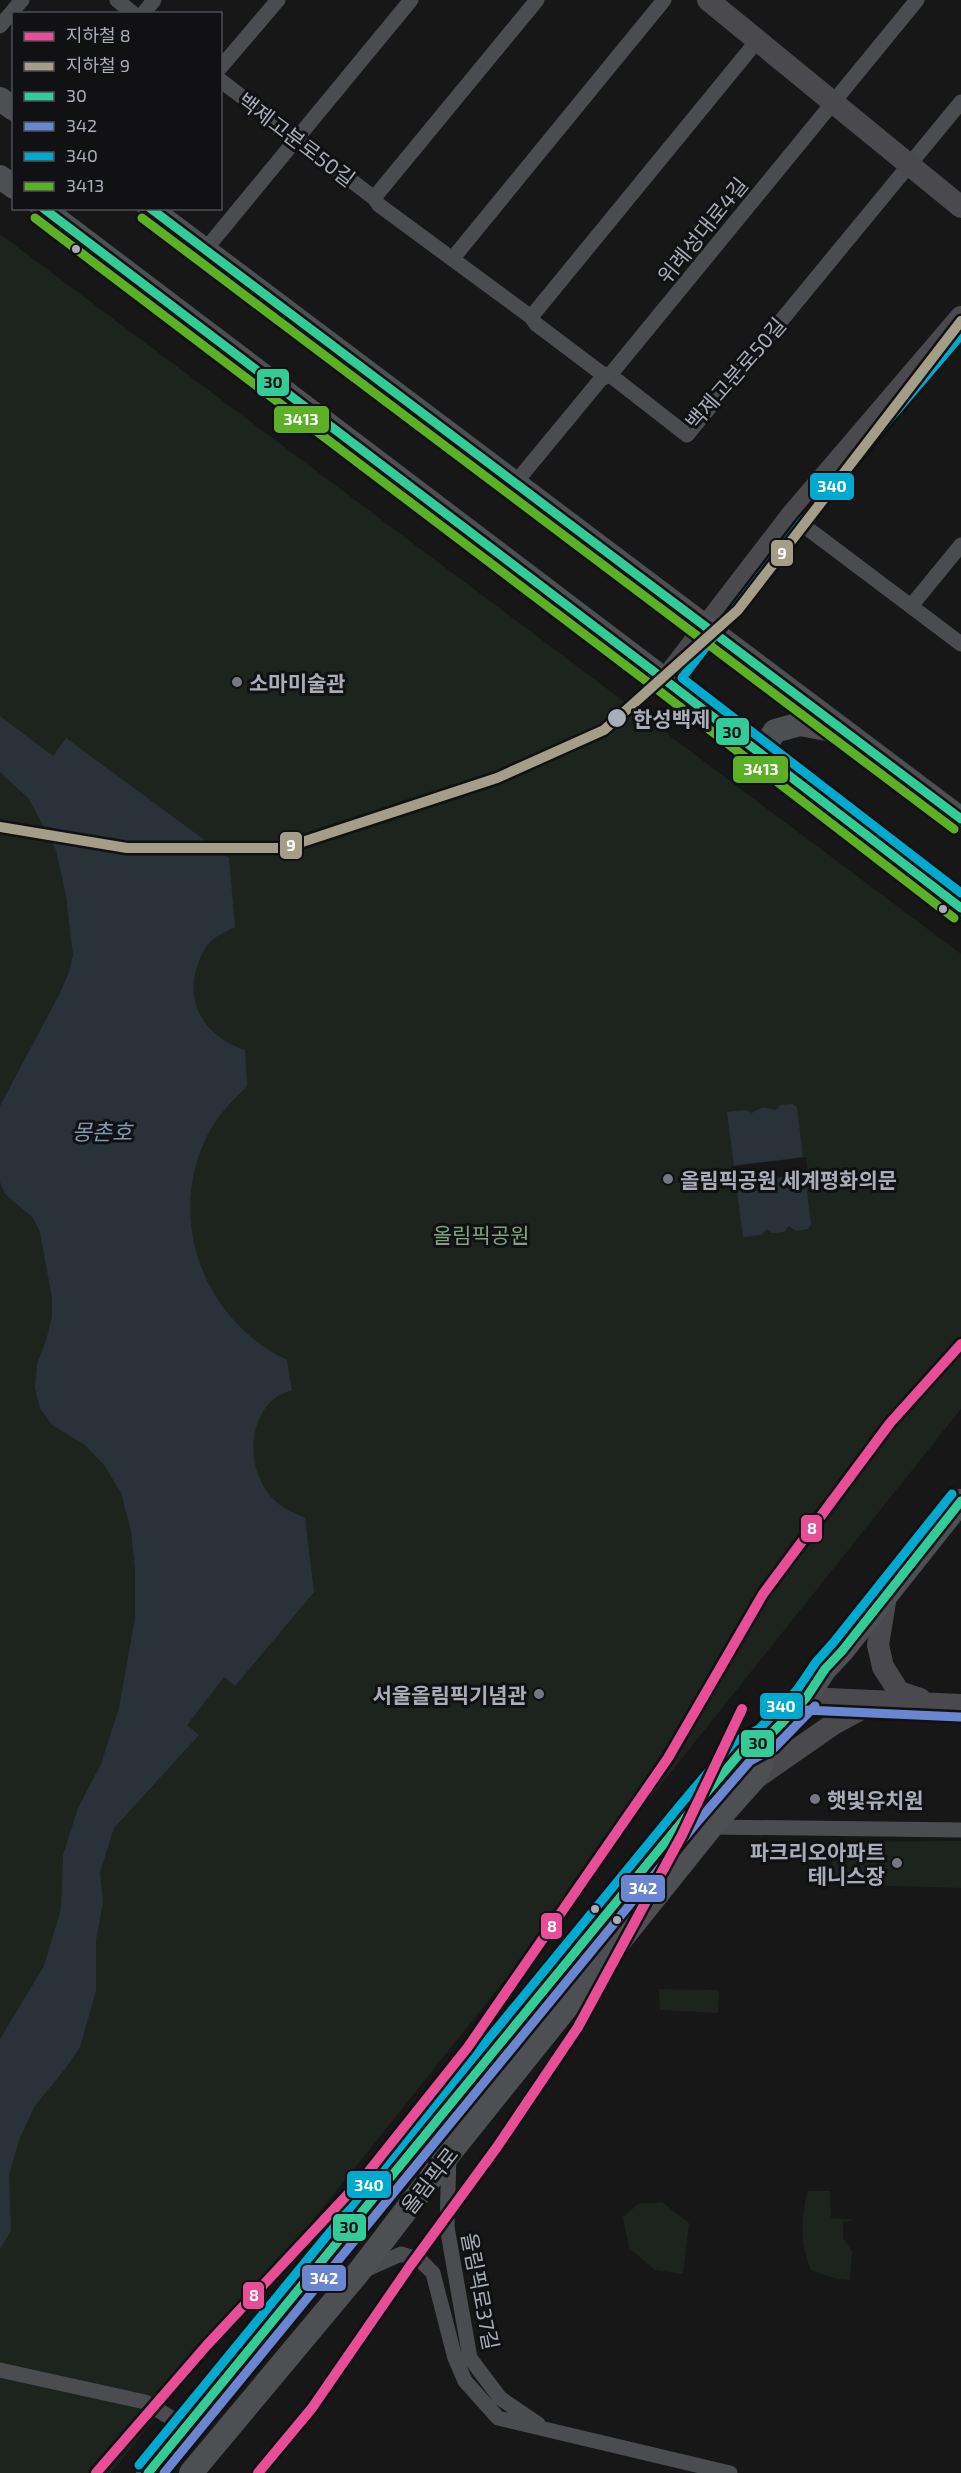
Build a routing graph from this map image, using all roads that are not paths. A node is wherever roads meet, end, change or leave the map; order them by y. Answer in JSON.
{"nodes":[{"id":1,"x":22,"y":0,"type":"edge"},
{"id":2,"x":117,"y":0,"type":"edge"},
{"id":3,"x":154,"y":0,"type":"edge"},
{"id":4,"x":278,"y":0,"type":"edge"},
{"id":5,"x":411,"y":0,"type":"edge"},
{"id":6,"x":537,"y":0,"type":"edge"},
{"id":7,"x":664,"y":0,"type":"edge"},
{"id":8,"x":708,"y":0,"type":"edge"},
{"id":9,"x":916,"y":0,"type":"edge"},
{"id":10,"x":132,"y":12,"type":"edge"},
{"id":11,"x":145,"y":12,"type":"edge"},
{"id":12,"x":0,"y":26,"type":"edge"},
{"id":13,"x":757,"y":41,"type":"junction"},
{"id":14,"x":222,"y":66,"type":"edge"},
{"id":15,"x":222,"y":82,"type":"edge"},
{"id":16,"x":833,"y":102,"type":"junction"},
{"id":17,"x":961,"y":102,"type":"edge"},
{"id":18,"x":297,"y":140,"type":"junction"},
{"id":19,"x":909,"y":165,"type":"junction"},
{"id":20,"x":375,"y":198,"type":"junction"},
{"id":21,"x":961,"y":207,"type":"edge"},
{"id":22,"x":45,"y":210,"type":"edge"},
{"id":23,"x":152,"y":210,"type":"edge"},
{"id":24,"x":205,"y":250,"type":"junction"},
{"id":25,"x":453,"y":258,"type":"junction"},
{"id":26,"x":531,"y":317,"type":"junction"},
{"id":27,"x":961,"y":317,"type":"edge"},
{"id":28,"x":610,"y":375,"type":"junction"},
{"id":29,"x":516,"y":482,"type":"junction"},
{"id":30,"x":791,"y":516,"type":"junction"},
{"id":31,"x":961,"y":545,"type":"edge"},
{"id":32,"x":911,"y":606,"type":"junction"},
{"id":33,"x":706,"y":627,"type":"junction"},
{"id":34,"x":961,"y":644,"type":"edge"},
{"id":35,"x":665,"y":680,"type":"junction"},
{"id":36,"x":848,"y":733,"type":"junction"},
{"id":37,"x":771,"y":762,"type":"junction"},
{"id":38,"x":961,"y":819,"type":"edge"},
{"id":39,"x":961,"y":908,"type":"edge"},
{"id":40,"x":961,"y":1501,"type":"edge"},
{"id":41,"x":886,"y":1596,"type":"junction"},
{"id":42,"x":806,"y":1698,"type":"junction"},
{"id":43,"x":874,"y":1702,"type":"junction"},
{"id":44,"x":933,"y":1704,"type":"junction"},
{"id":45,"x":961,"y":1705,"type":"edge"},
{"id":46,"x":766,"y":1739,"type":"junction"},
{"id":47,"x":753,"y":1780,"type":"junction"},
{"id":48,"x":711,"y":1827,"type":"junction"},
{"id":49,"x":961,"y":1830,"type":"edge"},
{"id":50,"x":449,"y":2154,"type":"junction"},
{"id":51,"x":358,"y":2273,"type":"junction"},
{"id":52,"x":0,"y":2370,"type":"edge"},
{"id":53,"x":187,"y":2426,"type":"junction"},
{"id":54,"x":546,"y":2429,"type":"junction"},
{"id":55,"x":148,"y":2473,"type":"edge"},
{"id":56,"x":191,"y":2473,"type":"edge"},
{"id":57,"x":730,"y":2473,"type":"edge"}],
"edges":[{"from":1,"to":12,"type":"street"},
{"from":2,"to":10,"type":"street"},
{"from":3,"to":11,"type":"street"},
{"from":4,"to":14,"type":"street"},
{"from":5,"to":18,"type":"street"},
{"from":6,"to":20,"type":"street","name":"백제고분로50길"},
{"from":7,"to":25,"type":"street"},
{"from":8,"to":13,"type":"main road"},
{"from":9,"to":16,"type":"street","name":"위례성대로4길"},
{"from":13,"to":16,"type":"main road"},
{"from":13,"to":26,"type":"street"},
{"from":15,"to":18,"type":"street","name":"백제고분로50길"},
{"from":16,"to":19,"type":"main road"},
{"from":16,"to":28,"type":"street","name":"위례성대로4길"},
{"from":17,"to":19,"type":"street"},
{"from":18,"to":20,"type":"street","name":"백제고분로50길"},
{"from":18,"to":24,"type":"street"},
{"from":19,"to":21,"type":"main road"},
{"from":19,"to":28,"type":"street","name":"백제고분로50길"},
{"from":20,"to":25,"type":"street","name":"백제고분로50길"},
{"from":22,"to":35,"type":"main road"},
{"from":23,"to":24,"type":"main road"},
{"from":24,"to":29,"type":"main road"},
{"from":25,"to":26,"type":"street","name":"백제고분로50길"},
{"from":26,"to":28,"type":"street","name":"백제고분로50길"},
{"from":27,"to":30,"type":"main road"},
{"from":28,"to":29,"type":"street","name":"위례성대로4길"},
{"from":29,"to":33,"type":"main road"},
{"from":30,"to":32,"type":"street"},
{"from":30,"to":33,"type":"main road"},
{"from":31,"to":32,"type":"street"},
{"from":32,"to":34,"type":"street"},
{"from":33,"to":35,"type":"main road"},
{"from":33,"to":36,"type":"main road"},
{"from":35,"to":37,"type":"main road"},
{"from":36,"to":37,"type":"main road"},
{"from":36,"to":38,"type":"main road"},
{"from":37,"to":39,"type":"main road"},
{"from":40,"to":41,"type":"main road","name":"올림픽로"},
{"from":41,"to":42,"type":"main road","name":"올림픽로"},
{"from":41,"to":44,"type":"main road"},
{"from":42,"to":43,"type":"main road"},
{"from":42,"to":46,"type":"main road","name":"올림픽로"},
{"from":43,"to":44,"type":"main road"},
{"from":43,"to":47,"type":"main road"},
{"from":44,"to":45,"type":"main road"},
{"from":46,"to":47,"type":"main road","name":"올림픽로"},
{"from":46,"to":53,"type":"main road","name":"올림픽로"},
{"from":47,"to":48,"type":"main road","name":"올림픽로"},
{"from":48,"to":49,"type":"street"},
{"from":48,"to":50,"type":"main road","name":"올림픽로"},
{"from":50,"to":51,"type":"main road","name":"올림픽로"},
{"from":50,"to":54,"type":"street","name":"올림픽로37길"},
{"from":51,"to":54,"type":"street"},
{"from":51,"to":56,"type":"main road","name":"올림픽로"},
{"from":52,"to":53,"type":"street"},
{"from":53,"to":55,"type":"main road","name":"올림픽로"},
{"from":54,"to":57,"type":"street","name":"올림픽로37길"}]}
